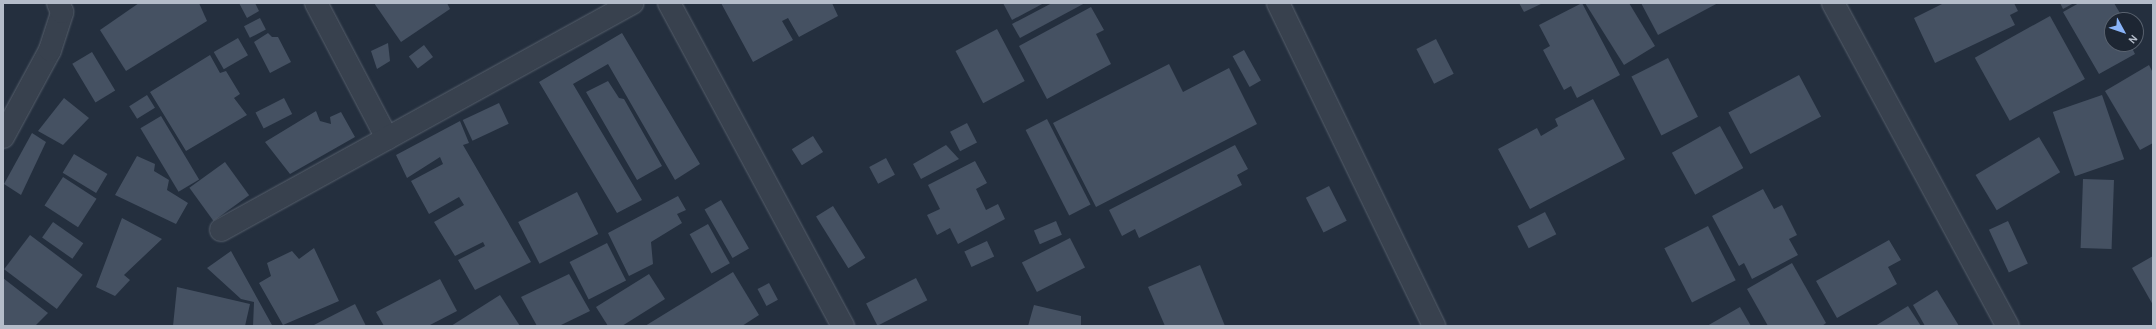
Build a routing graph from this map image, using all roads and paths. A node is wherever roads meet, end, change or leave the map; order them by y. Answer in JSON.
{"nodes":[{"id":1,"x":58,"y":3,"type":"edge"},
{"id":2,"x":316,"y":3,"type":"edge"},
{"id":3,"x":632,"y":3,"type":"edge"},
{"id":4,"x":669,"y":3,"type":"edge"},
{"id":5,"x":1278,"y":3,"type":"edge"},
{"id":6,"x":1833,"y":3,"type":"edge"},
{"id":7,"x":3,"y":137,"type":"edge"},
{"id":8,"x":387,"y":138,"type":"junction"},
{"id":9,"x":221,"y":230,"type":"dead end"},
{"id":10,"x":843,"y":326,"type":"edge"},
{"id":11,"x":1434,"y":326,"type":"edge"},
{"id":12,"x":2008,"y":326,"type":"edge"}],
"edges":[{"from":1,"to":7,"type":"street"},
{"from":2,"to":8,"type":"street"},
{"from":3,"to":8,"type":"street"},
{"from":4,"to":10,"type":"street"},
{"from":5,"to":11,"type":"street"},
{"from":6,"to":12,"type":"street"},
{"from":8,"to":9,"type":"street"}]}
